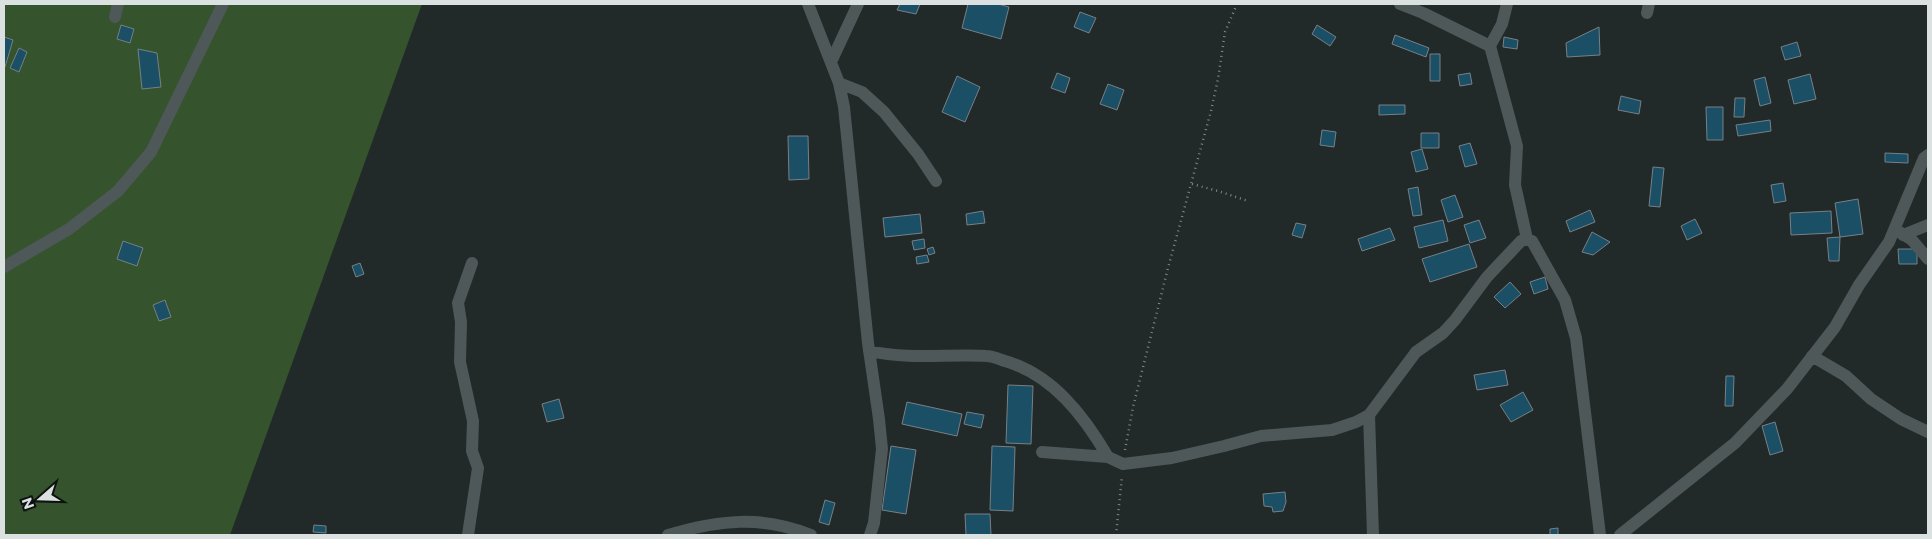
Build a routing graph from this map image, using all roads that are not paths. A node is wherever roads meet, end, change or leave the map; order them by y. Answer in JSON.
{"nodes":[{"id":1,"x":118,"y":4,"type":"edge"},
{"id":2,"x":223,"y":4,"type":"edge"},
{"id":3,"x":808,"y":4,"type":"edge"},
{"id":4,"x":858,"y":4,"type":"edge"},
{"id":5,"x":1400,"y":4,"type":"edge"},
{"id":6,"x":1507,"y":4,"type":"edge"},
{"id":7,"x":115,"y":17,"type":"dead end"},
{"id":8,"x":1490,"y":46,"type":"junction"},
{"id":9,"x":831,"y":62,"type":"junction"},
{"id":10,"x":839,"y":83,"type":"junction"},
{"id":11,"x":1928,"y":155,"type":"edge"},
{"id":12,"x":936,"y":181,"type":"dead end"},
{"id":13,"x":1928,"y":225,"type":"edge"},
{"id":14,"x":1899,"y":232,"type":"junction"},
{"id":15,"x":1527,"y":239,"type":"junction"},
{"id":16,"x":1928,"y":259,"type":"edge"},
{"id":17,"x":472,"y":263,"type":"dead end"},
{"id":18,"x":4,"y":267,"type":"edge"},
{"id":19,"x":869,"y":351,"type":"junction"},
{"id":20,"x":1812,"y":356,"type":"junction"},
{"id":21,"x":1369,"y":415,"type":"junction"},
{"id":22,"x":1928,"y":432,"type":"edge"},
{"id":23,"x":1042,"y":452,"type":"dead end"},
{"id":24,"x":1108,"y":457,"type":"junction"},
{"id":25,"x":468,"y":535,"type":"edge"},
{"id":26,"x":668,"y":535,"type":"edge"},
{"id":27,"x":811,"y":535,"type":"edge"},
{"id":28,"x":870,"y":535,"type":"edge"},
{"id":29,"x":1373,"y":535,"type":"edge"},
{"id":30,"x":1600,"y":535,"type":"edge"},
{"id":31,"x":1620,"y":535,"type":"edge"}],
"edges":[{"from":1,"to":7,"type":"street"},
{"from":2,"to":18,"type":"street"},
{"from":3,"to":9,"type":"street"},
{"from":4,"to":9,"type":"street"},
{"from":5,"to":8,"type":"street"},
{"from":6,"to":8,"type":"street"},
{"from":8,"to":15,"type":"street"},
{"from":9,"to":10,"type":"street"},
{"from":10,"to":12,"type":"street"},
{"from":10,"to":19,"type":"street"},
{"from":11,"to":14,"type":"street"},
{"from":13,"to":14,"type":"street"},
{"from":14,"to":16,"type":"street"},
{"from":14,"to":20,"type":"street"},
{"from":15,"to":21,"type":"street"},
{"from":15,"to":30,"type":"street"},
{"from":17,"to":25,"type":"street"},
{"from":19,"to":24,"type":"street"},
{"from":19,"to":28,"type":"street"},
{"from":20,"to":22,"type":"street"},
{"from":20,"to":31,"type":"street"},
{"from":21,"to":24,"type":"street"},
{"from":21,"to":29,"type":"street"},
{"from":23,"to":24,"type":"street"},
{"from":26,"to":27,"type":"street"}]}
